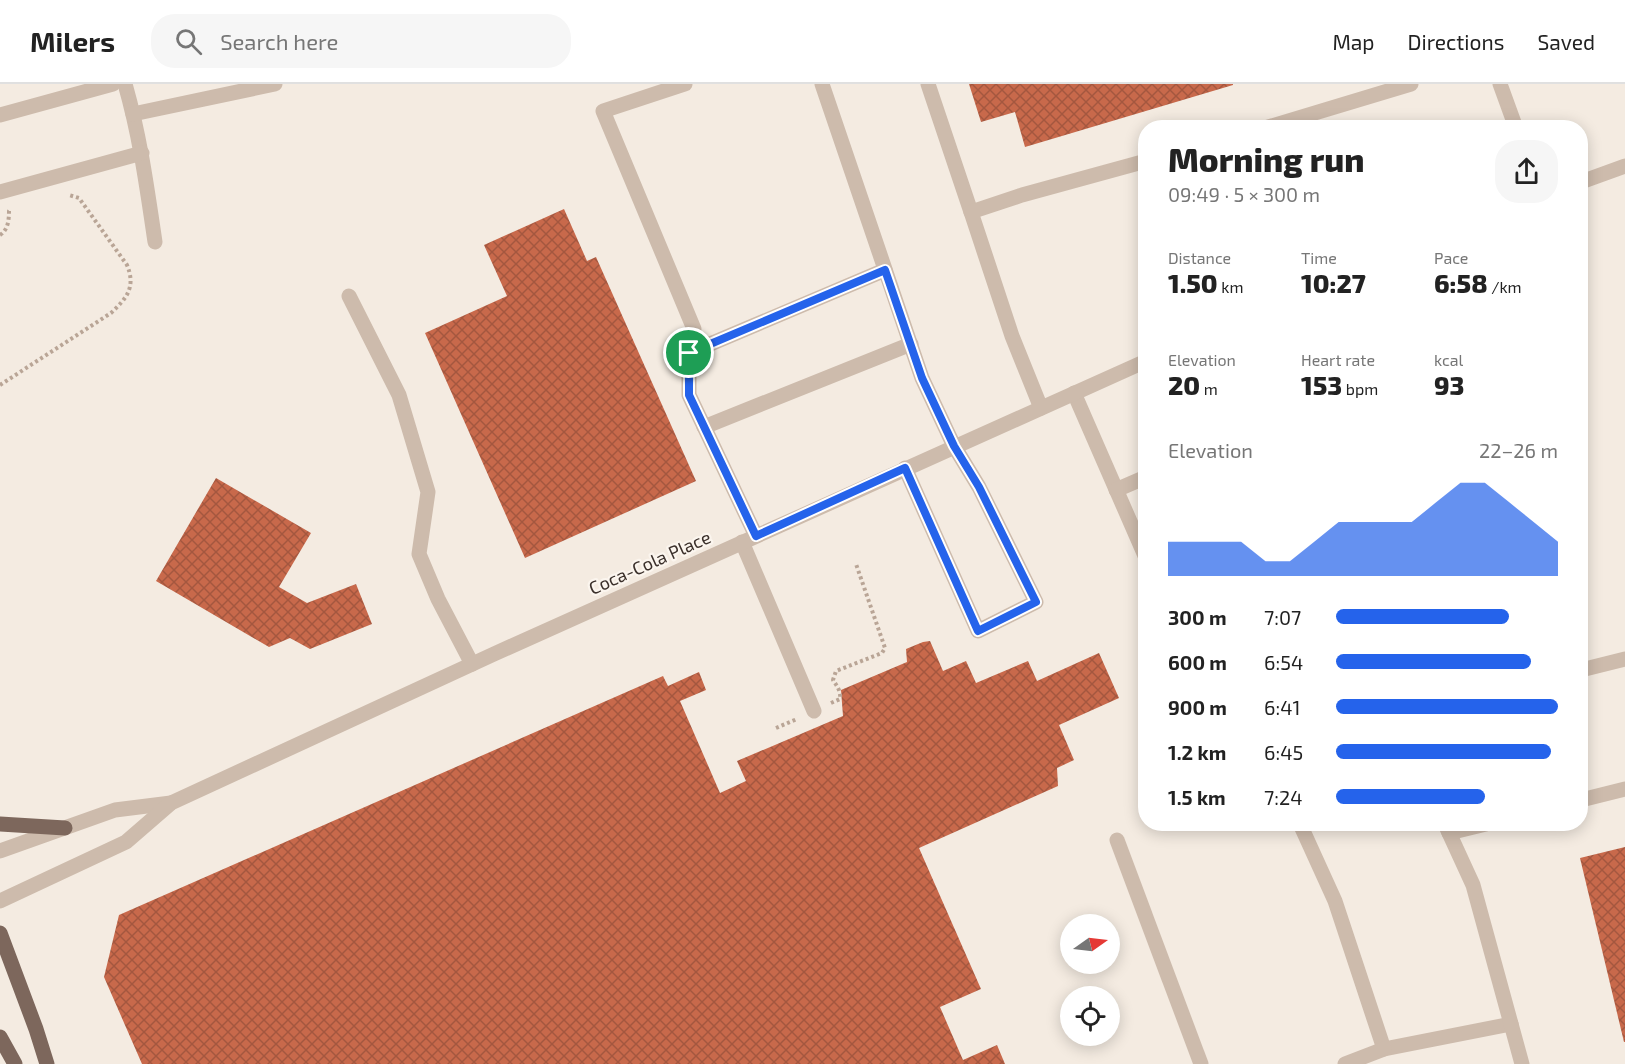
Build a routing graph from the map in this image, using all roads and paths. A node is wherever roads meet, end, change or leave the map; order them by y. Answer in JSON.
{"nodes":[{"id":1,"x":113,"y":84,"type":"edge"},
{"id":2,"x":124,"y":84,"type":"edge"},
{"id":3,"x":275,"y":84,"type":"edge"},
{"id":4,"x":685,"y":84,"type":"edge"},
{"id":5,"x":822,"y":84,"type":"edge"},
{"id":6,"x":928,"y":84,"type":"edge"},
{"id":7,"x":1412,"y":84,"type":"edge"},
{"id":8,"x":1500,"y":84,"type":"edge"},
{"id":9,"x":0,"y":114,"type":"edge"},
{"id":10,"x":133,"y":114,"type":"junction"},
{"id":11,"x":1292,"y":120,"type":"edge"},
{"id":12,"x":1513,"y":120,"type":"edge"},
{"id":13,"x":141,"y":153,"type":"junction"},
{"id":14,"x":1138,"y":163,"type":"edge"},
{"id":15,"x":1625,"y":166,"type":"edge"},
{"id":16,"x":1588,"y":179,"type":"edge"},
{"id":17,"x":0,"y":192,"type":"edge"},
{"id":18,"x":60,"y":196,"type":"dead end"},
{"id":19,"x":15,"y":207,"type":"dead end"},
{"id":20,"x":971,"y":212,"type":"junction"},
{"id":21,"x":0,"y":235,"type":"edge"},
{"id":22,"x":155,"y":242,"type":"dead end"},
{"id":23,"x":885,"y":270,"type":"junction"},
{"id":24,"x":349,"y":296,"type":"dead end"},
{"id":25,"x":910,"y":344,"type":"junction"},
{"id":26,"x":689,"y":353,"type":"junction"},
{"id":27,"x":1138,"y":365,"type":"edge"},
{"id":28,"x":0,"y":385,"type":"edge"},
{"id":29,"x":1074,"y":393,"type":"junction"},
{"id":30,"x":1041,"y":408,"type":"junction"},
{"id":31,"x":704,"y":427,"type":"junction"},
{"id":32,"x":954,"y":446,"type":"junction"},
{"id":33,"x":905,"y":468,"type":"junction"},
{"id":34,"x":1138,"y":480,"type":"edge"},
{"id":35,"x":1116,"y":490,"type":"junction"},
{"id":36,"x":756,"y":536,"type":"junction"},
{"id":37,"x":1138,"y":540,"type":"edge"},
{"id":38,"x":742,"y":542,"type":"junction"},
{"id":39,"x":856,"y":564,"type":"dead end"},
{"id":40,"x":1625,"y":659,"type":"edge"},
{"id":41,"x":472,"y":664,"type":"junction"},
{"id":42,"x":1588,"y":668,"type":"edge"},
{"id":43,"x":814,"y":711,"type":"junction"},
{"id":44,"x":776,"y":728,"type":"dead end"},
{"id":45,"x":1625,"y":789,"type":"edge"},
{"id":46,"x":1588,"y":798,"type":"edge"},
{"id":47,"x":171,"y":803,"type":"junction"},
{"id":48,"x":0,"y":824,"type":"edge"},
{"id":49,"x":65,"y":828,"type":"junction"},
{"id":50,"x":1303,"y":831,"type":"edge"},
{"id":51,"x":1448,"y":831,"type":"edge"},
{"id":52,"x":1117,"y":840,"type":"dead end"},
{"id":53,"x":0,"y":851,"type":"edge"},
{"id":54,"x":0,"y":900,"type":"edge"},
{"id":55,"x":0,"y":933,"type":"edge"},
{"id":56,"x":1511,"y":1024,"type":"junction"},
{"id":57,"x":0,"y":1036,"type":"edge"},
{"id":58,"x":1384,"y":1049,"type":"junction"},
{"id":59,"x":15,"y":1064,"type":"edge"},
{"id":60,"x":47,"y":1064,"type":"edge"},
{"id":61,"x":1201,"y":1064,"type":"edge"},
{"id":62,"x":1345,"y":1064,"type":"edge"},
{"id":63,"x":1522,"y":1064,"type":"edge"}],
"edges":[{"from":1,"to":9,"type":"street"},
{"from":2,"to":10,"type":"street"},
{"from":3,"to":10,"type":"street"},
{"from":4,"to":26,"type":"street"},
{"from":5,"to":23,"type":"street"},
{"from":6,"to":20,"type":"street"},
{"from":7,"to":11,"type":"street"},
{"from":8,"to":12,"type":"street"},
{"from":10,"to":13,"type":"street"},
{"from":13,"to":17,"type":"street"},
{"from":13,"to":22,"type":"street"},
{"from":14,"to":20,"type":"street"},
{"from":15,"to":16,"type":"street"},
{"from":18,"to":28,"type":"path"},
{"from":19,"to":21,"type":"path"},
{"from":20,"to":30,"type":"street"},
{"from":23,"to":25,"type":"street"},
{"from":23,"to":26,"type":"street"},
{"from":24,"to":41,"type":"street"},
{"from":25,"to":31,"type":"street"},
{"from":25,"to":32,"type":"street"},
{"from":26,"to":31,"type":"street"},
{"from":27,"to":29,"type":"street","name":"Coca-Cola Place"},
{"from":29,"to":30,"type":"street","name":"Coca-Cola Place"},
{"from":29,"to":35,"type":"street"},
{"from":30,"to":32,"type":"street","name":"Coca-Cola Place"},
{"from":31,"to":36,"type":"street"},
{"from":32,"to":33,"type":"street","name":"Coca-Cola Place"},
{"from":32,"to":33,"type":"street"},
{"from":33,"to":36,"type":"street","name":"Coca-Cola Place"},
{"from":34,"to":35,"type":"street"},
{"from":35,"to":37,"type":"street"},
{"from":36,"to":38,"type":"street","name":"Coca-Cola Place"},
{"from":38,"to":41,"type":"street","name":"Coca-Cola Place"},
{"from":38,"to":43,"type":"street"},
{"from":39,"to":43,"type":"path"},
{"from":40,"to":42,"type":"street"},
{"from":41,"to":47,"type":"street","name":"Coca-Cola Place"},
{"from":43,"to":44,"type":"path"},
{"from":45,"to":46,"type":"street"},
{"from":47,"to":49,"type":"street","name":"Coca-Cola Place"},
{"from":47,"to":54,"type":"street","name":"Coca-Cola Place"},
{"from":48,"to":49,"type":"main road"},
{"from":49,"to":53,"type":"street","name":"Coca-Cola Place"},
{"from":50,"to":58,"type":"street"},
{"from":51,"to":56,"type":"street"},
{"from":52,"to":61,"type":"street"},
{"from":55,"to":60,"type":"main road"},
{"from":56,"to":58,"type":"street"},
{"from":56,"to":63,"type":"street"},
{"from":57,"to":59,"type":"main road"},
{"from":58,"to":62,"type":"street"}]}
